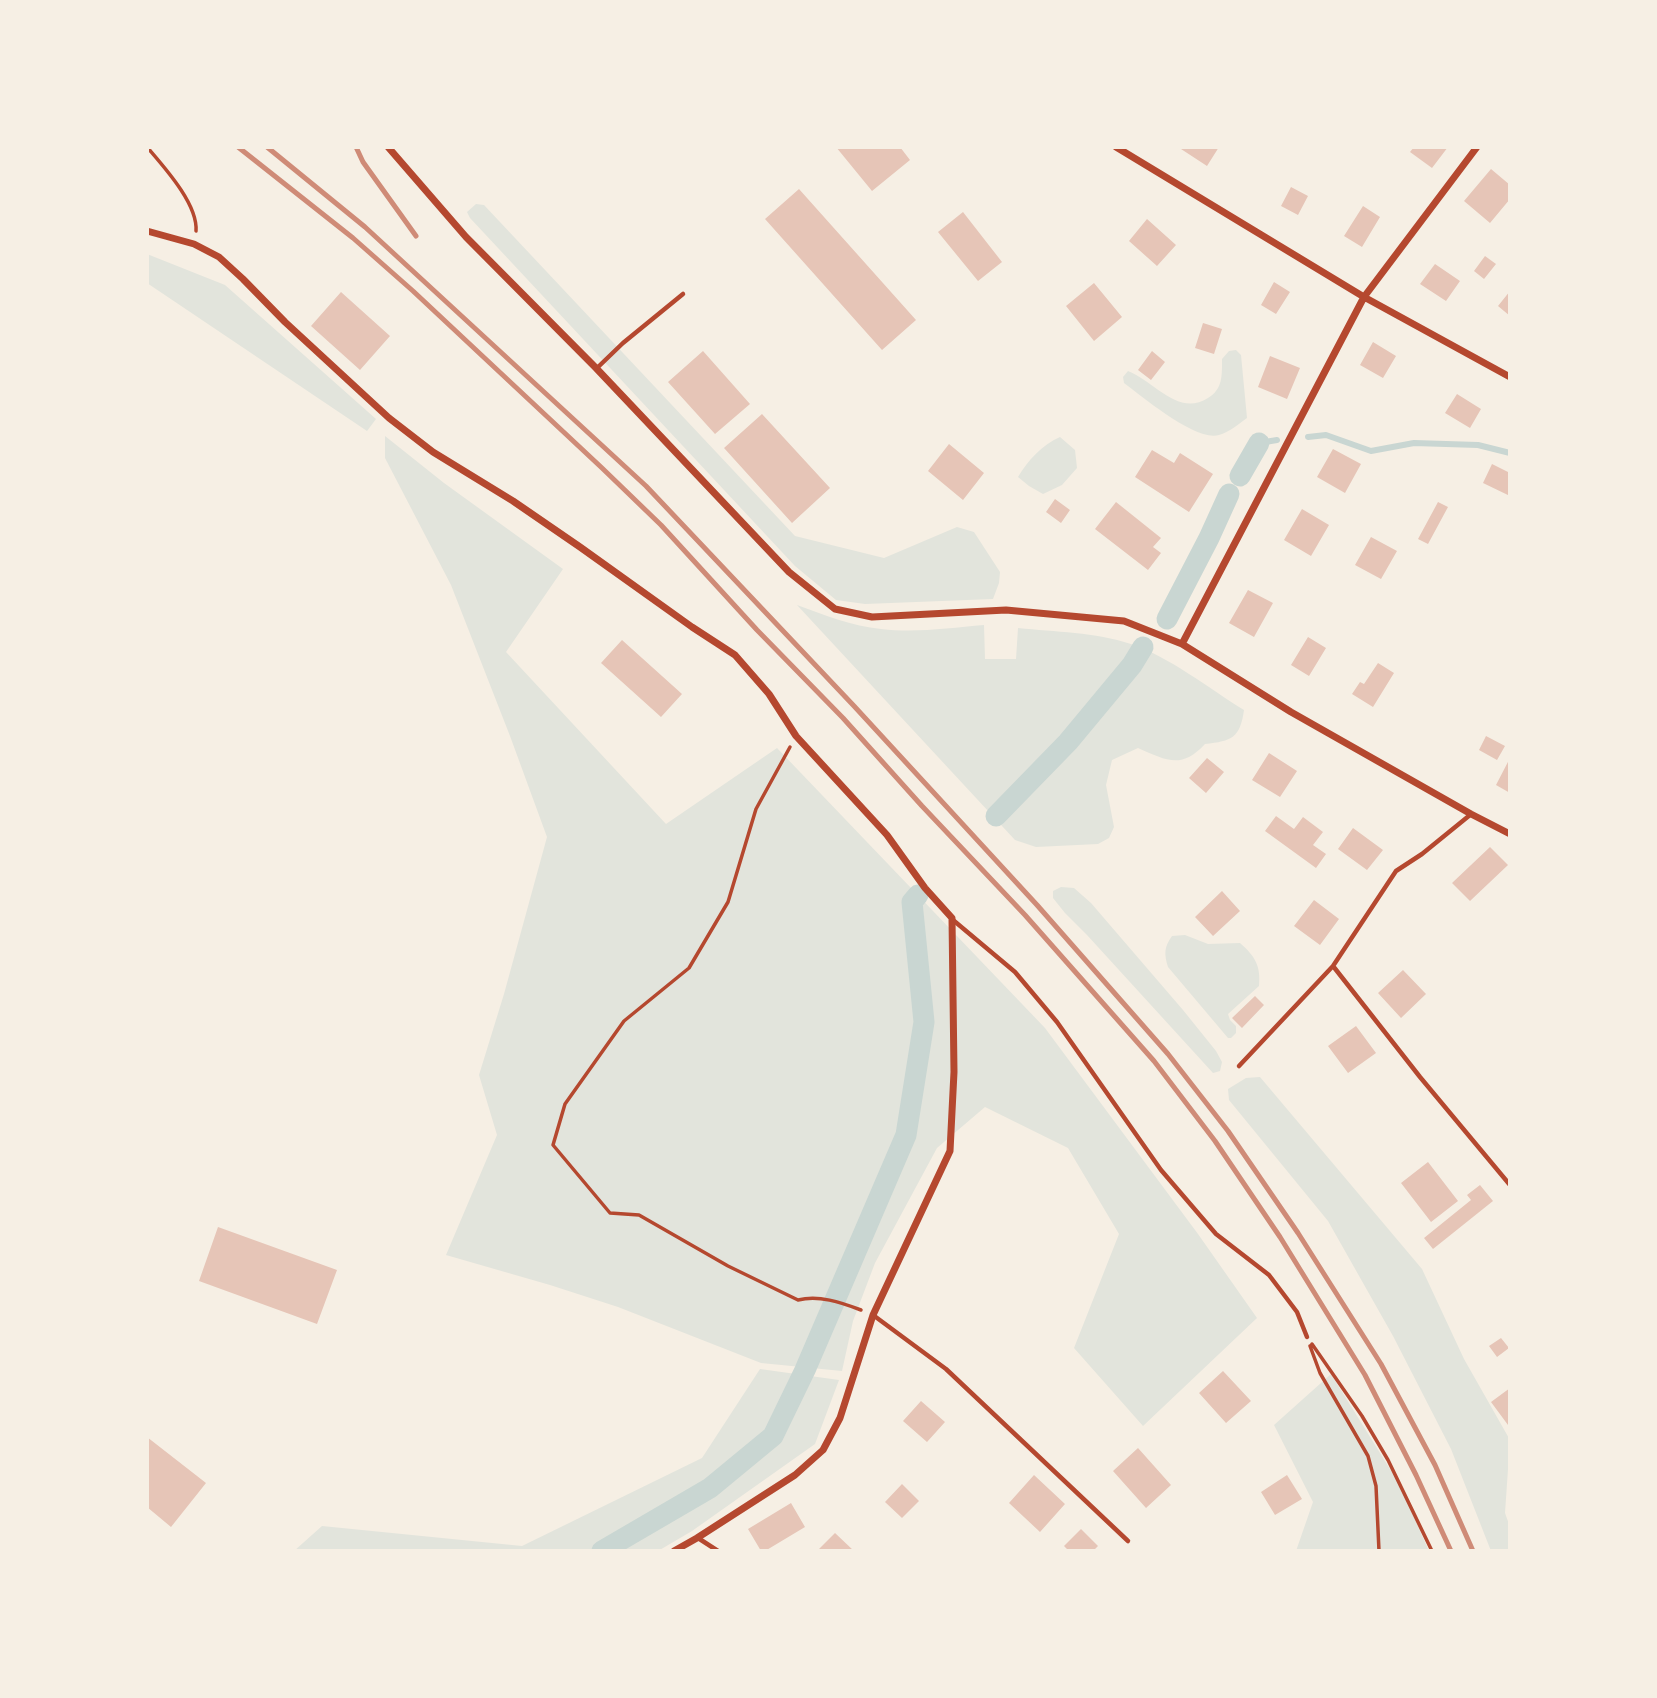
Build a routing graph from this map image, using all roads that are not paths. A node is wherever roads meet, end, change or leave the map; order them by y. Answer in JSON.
{"nodes":[{"id":1,"x":388,"y":147,"type":"edge"},
{"id":2,"x":1116,"y":147,"type":"edge"},
{"id":3,"x":1477,"y":147,"type":"edge"},
{"id":4,"x":147,"y":231,"type":"edge"},
{"id":5,"x":683,"y":294,"type":"dead end"},
{"id":6,"x":1364,"y":297,"type":"junction"},
{"id":7,"x":596,"y":368,"type":"junction"},
{"id":8,"x":1510,"y":377,"type":"edge"},
{"id":9,"x":1182,"y":644,"type":"junction"},
{"id":10,"x":1471,"y":814,"type":"junction"},
{"id":11,"x":1510,"y":834,"type":"edge"},
{"id":12,"x":951,"y":918,"type":"junction"},
{"id":13,"x":1334,"y":965,"type":"junction"},
{"id":14,"x":1238,"y":1066,"type":"dead end"},
{"id":15,"x":1510,"y":1185,"type":"edge"},
{"id":16,"x":873,"y":1315,"type":"junction"},
{"id":17,"x":1307,"y":1337,"type":"road end"},
{"id":18,"x":697,"y":1538,"type":"junction"},
{"id":19,"x":1128,"y":1541,"type":"dead end"},
{"id":20,"x":674,"y":1551,"type":"edge"},
{"id":21,"x":718,"y":1551,"type":"edge"}],
"edges":[{"from":1,"to":7,"type":"street"},
{"from":2,"to":6,"type":"street"},
{"from":3,"to":6,"type":"street"},
{"from":4,"to":12,"type":"street"},
{"from":5,"to":7,"type":"lane"},
{"from":6,"to":8,"type":"street"},
{"from":6,"to":9,"type":"street"},
{"from":7,"to":9,"type":"street"},
{"from":9,"to":10,"type":"street"},
{"from":10,"to":11,"type":"street"},
{"from":10,"to":13,"type":"lane"},
{"from":12,"to":16,"type":"street"},
{"from":12,"to":17,"type":"lane"},
{"from":13,"to":14,"type":"lane"},
{"from":13,"to":15,"type":"lane"},
{"from":16,"to":18,"type":"street"},
{"from":16,"to":19,"type":"lane"},
{"from":18,"to":20,"type":"street"},
{"from":18,"to":21,"type":"lane"}]}
